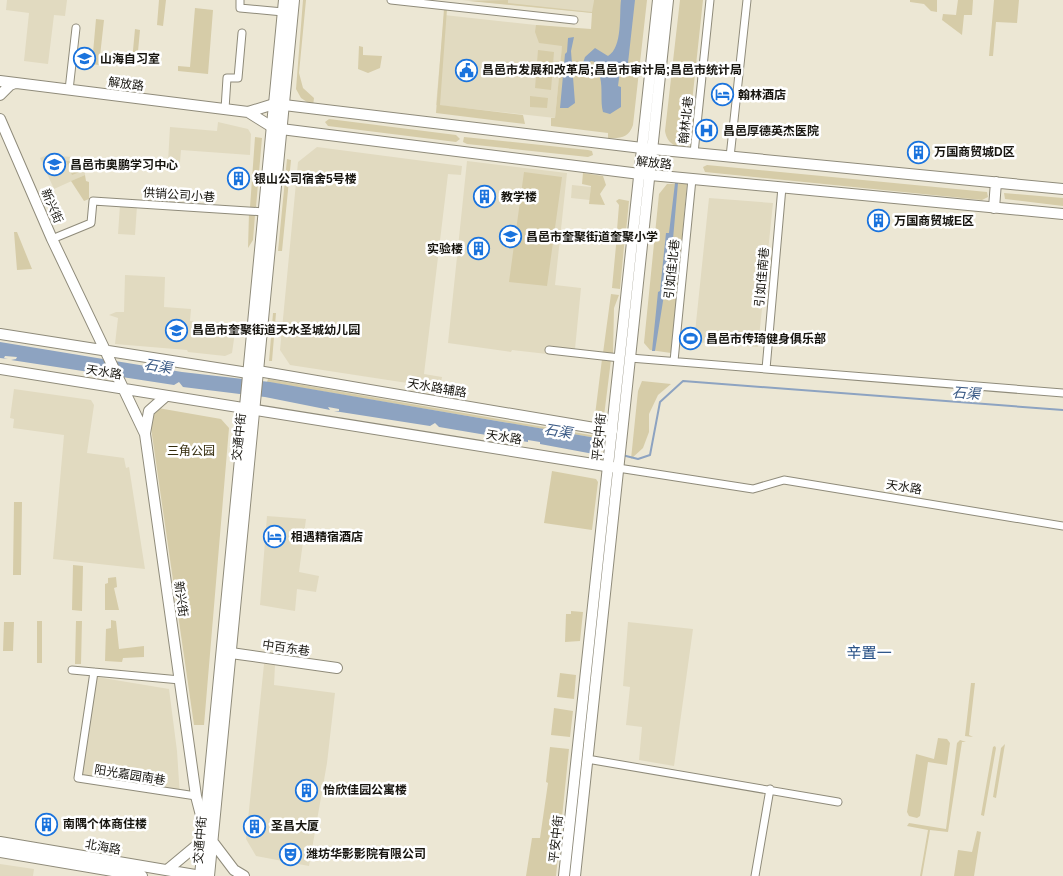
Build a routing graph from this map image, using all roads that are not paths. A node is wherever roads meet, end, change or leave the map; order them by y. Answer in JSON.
{"nodes":[{"id":1,"x":284,"y":0,"type":"edge"},
{"id":2,"x":294,"y":0,"type":"edge"},
{"id":3,"x":391,"y":0,"type":"edge"},
{"id":4,"x":658,"y":0,"type":"edge"},
{"id":5,"x":668,"y":0,"type":"edge"},
{"id":6,"x":710,"y":0,"type":"edge"},
{"id":7,"x":747,"y":0,"type":"edge"},
{"id":8,"x":240,"y":4,"type":"edge"},
{"id":9,"x":283,"y":12,"type":"junction"},
{"id":10,"x":574,"y":20,"type":"dead end"},
{"id":11,"x":76,"y":28,"type":"dead end"},
{"id":12,"x":242,"y":33,"type":"dead end"},
{"id":13,"x":6,"y":81,"type":"edge"},
{"id":14,"x":69,"y":90,"type":"junction"},
{"id":15,"x":0,"y":95,"type":"edge"},
{"id":16,"x":279,"y":104,"type":"junction"},
{"id":17,"x":225,"y":109,"type":"junction"},
{"id":18,"x":248,"y":112,"type":"junction"},
{"id":19,"x":0,"y":119,"type":"edge"},
{"id":20,"x":277,"y":128,"type":"junction"},
{"id":21,"x":647,"y":149,"type":"junction"},
{"id":22,"x":694,"y":154,"type":"junction"},
{"id":23,"x":730,"y":157,"type":"junction"},
{"id":24,"x":645,"y":175,"type":"junction"},
{"id":25,"x":692,"y":179,"type":"junction"},
{"id":26,"x":996,"y":182,"type":"junction"},
{"id":27,"x":782,"y":187,"type":"junction"},
{"id":28,"x":1063,"y":190,"type":"edge"},
{"id":29,"x":994,"y":208,"type":"junction"},
{"id":30,"x":264,"y":212,"type":"junction"},
{"id":31,"x":1063,"y":214,"type":"edge"},
{"id":32,"x":52,"y":238,"type":"junction"},
{"id":33,"x":94,"y":329,"type":"junction"},
{"id":34,"x":0,"y":334,"type":"edge"},
{"id":35,"x":83,"y":347,"type":"junction"},
{"id":36,"x":549,"y":350,"type":"dead end"},
{"id":37,"x":106,"y":353,"type":"junction"},
{"id":38,"x":625,"y":358,"type":"junction"},
{"id":39,"x":674,"y":361,"type":"junction"},
{"id":40,"x":766,"y":368,"type":"junction"},
{"id":41,"x":0,"y":369,"type":"edge"},
{"id":42,"x":253,"y":375,"type":"junction"},
{"id":43,"x":123,"y":388,"type":"junction"},
{"id":44,"x":1063,"y":393,"type":"edge"},
{"id":45,"x":166,"y":396,"type":"junction"},
{"id":46,"x":250,"y":404,"type":"junction"},
{"id":47,"x":145,"y":434,"type":"junction"},
{"id":48,"x":615,"y":436,"type":"junction"},
{"id":49,"x":614,"y":462,"type":"junction"},
{"id":50,"x":1063,"y":526,"type":"edge"},
{"id":51,"x":230,"y":653,"type":"junction"},
{"id":52,"x":337,"y":668,"type":"dead end"},
{"id":53,"x":72,"y":670,"type":"dead end"},
{"id":54,"x":94,"y":672,"type":"junction"},
{"id":55,"x":180,"y":680,"type":"junction"},
{"id":56,"x":587,"y":759,"type":"junction"},
{"id":57,"x":770,"y":789,"type":"junction"},
{"id":58,"x":196,"y":796,"type":"junction"},
{"id":59,"x":838,"y":802,"type":"dead end"},
{"id":60,"x":204,"y":828,"type":"junction"},
{"id":61,"x":208,"y":840,"type":"junction"},
{"id":62,"x":0,"y":842,"type":"edge"},
{"id":63,"x":0,"y":852,"type":"edge"},
{"id":64,"x":167,"y":870,"type":"junction"},
{"id":65,"x":142,"y":876,"type":"edge"},
{"id":66,"x":200,"y":876,"type":"edge"},
{"id":67,"x":209,"y":876,"type":"edge"},
{"id":68,"x":244,"y":876,"type":"edge"},
{"id":69,"x":564,"y":876,"type":"edge"},
{"id":70,"x":574,"y":876,"type":"edge"},
{"id":71,"x":755,"y":876,"type":"edge"}],
"edges":[{"from":1,"to":9,"type":"street","name":"交通中街"},
{"from":2,"to":16,"type":"street","name":"交通中街"},
{"from":3,"to":10,"type":"street"},
{"from":4,"to":21,"type":"street","name":"平安中街"},
{"from":5,"to":21,"type":"street","name":"平安中街"},
{"from":6,"to":22,"type":"street","name":"翰林北巷"},
{"from":7,"to":23,"type":"street"},
{"from":8,"to":9,"type":"street"},
{"from":9,"to":16,"type":"street","name":"交通中街"},
{"from":11,"to":14,"type":"street"},
{"from":12,"to":17,"type":"street"},
{"from":13,"to":14,"type":"street","name":"解放路"},
{"from":13,"to":15,"type":"street"},
{"from":14,"to":17,"type":"street","name":"解放路"},
{"from":16,"to":18,"type":"street","name":"解放路"},
{"from":16,"to":20,"type":"street","name":"交通中街"},
{"from":16,"to":21,"type":"street","name":"解放路"},
{"from":17,"to":18,"type":"street","name":"解放路"},
{"from":18,"to":20,"type":"street","name":"解放路"},
{"from":19,"to":32,"type":"street","name":"新兴街"},
{"from":20,"to":24,"type":"street","name":"解放路"},
{"from":20,"to":30,"type":"street","name":"交通中街"},
{"from":20,"to":42,"type":"street","name":"交通中街"},
{"from":21,"to":22,"type":"street","name":"解放路"},
{"from":21,"to":24,"type":"street","name":"平安中街"},
{"from":22,"to":23,"type":"street","name":"解放路"},
{"from":23,"to":26,"type":"street","name":"解放路"},
{"from":24,"to":25,"type":"street","name":"解放路"},
{"from":24,"to":38,"type":"street","name":"平安中街"},
{"from":25,"to":27,"type":"street","name":"解放路"},
{"from":25,"to":39,"type":"street","name":"引如佳北巷"},
{"from":26,"to":28,"type":"street","name":"解放路"},
{"from":26,"to":29,"type":"street"},
{"from":27,"to":29,"type":"street","name":"解放路"},
{"from":27,"to":40,"type":"street","name":"引如佳南巷"},
{"from":29,"to":31,"type":"street","name":"解放路"},
{"from":30,"to":32,"type":"street","name":"供销公司小巷"},
{"from":30,"to":42,"type":"street","name":"交通中街"},
{"from":32,"to":33,"type":"street","name":"新兴街"},
{"from":33,"to":35,"type":"street"},
{"from":33,"to":37,"type":"street","name":"新兴街"},
{"from":34,"to":35,"type":"street","name":"天水路辅路"},
{"from":35,"to":37,"type":"street","name":"天水路辅路"},
{"from":36,"to":38,"type":"street"},
{"from":37,"to":42,"type":"street","name":"天水路辅路"},
{"from":37,"to":43,"type":"street","name":"新兴街"},
{"from":38,"to":39,"type":"street"},
{"from":38,"to":48,"type":"street","name":"平安中街"},
{"from":39,"to":40,"type":"street"},
{"from":40,"to":44,"type":"street"},
{"from":41,"to":43,"type":"street","name":"天水路"},
{"from":42,"to":46,"type":"street","name":"交通中街"},
{"from":42,"to":48,"type":"street","name":"天水路辅路"},
{"from":43,"to":45,"type":"street","name":"天水路"},
{"from":43,"to":47,"type":"street","name":"新兴街"},
{"from":45,"to":46,"type":"street","name":"天水路"},
{"from":45,"to":47,"type":"street"},
{"from":46,"to":49,"type":"street","name":"天水路"},
{"from":46,"to":51,"type":"street","name":"交通中街"},
{"from":46,"to":60,"type":"street","name":"交通中街"},
{"from":47,"to":55,"type":"street","name":"新兴街"},
{"from":48,"to":49,"type":"street","name":"平安中街"},
{"from":49,"to":50,"type":"street","name":"天水路"},
{"from":49,"to":56,"type":"street","name":"平安中街"},
{"from":49,"to":69,"type":"street","name":"平安中街"},
{"from":51,"to":52,"type":"street","name":"中百东巷"},
{"from":51,"to":61,"type":"street","name":"交通中街"},
{"from":53,"to":54,"type":"street"},
{"from":54,"to":55,"type":"street"},
{"from":54,"to":58,"type":"street","name":"阳光嘉园南巷"},
{"from":55,"to":58,"type":"street","name":"新兴街"},
{"from":56,"to":57,"type":"street"},
{"from":56,"to":70,"type":"street","name":"平安中街"},
{"from":57,"to":59,"type":"street"},
{"from":57,"to":71,"type":"street"},
{"from":58,"to":60,"type":"street","name":"新兴街"},
{"from":60,"to":61,"type":"street","name":"交通中街"},
{"from":61,"to":64,"type":"street"},
{"from":61,"to":66,"type":"street","name":"交通中街"},
{"from":61,"to":67,"type":"street","name":"交通中街"},
{"from":61,"to":68,"type":"street"},
{"from":62,"to":64,"type":"street","name":"北海路"},
{"from":63,"to":65,"type":"street","name":"北海路"},
{"from":64,"to":66,"type":"street","name":"北海路"}]}
